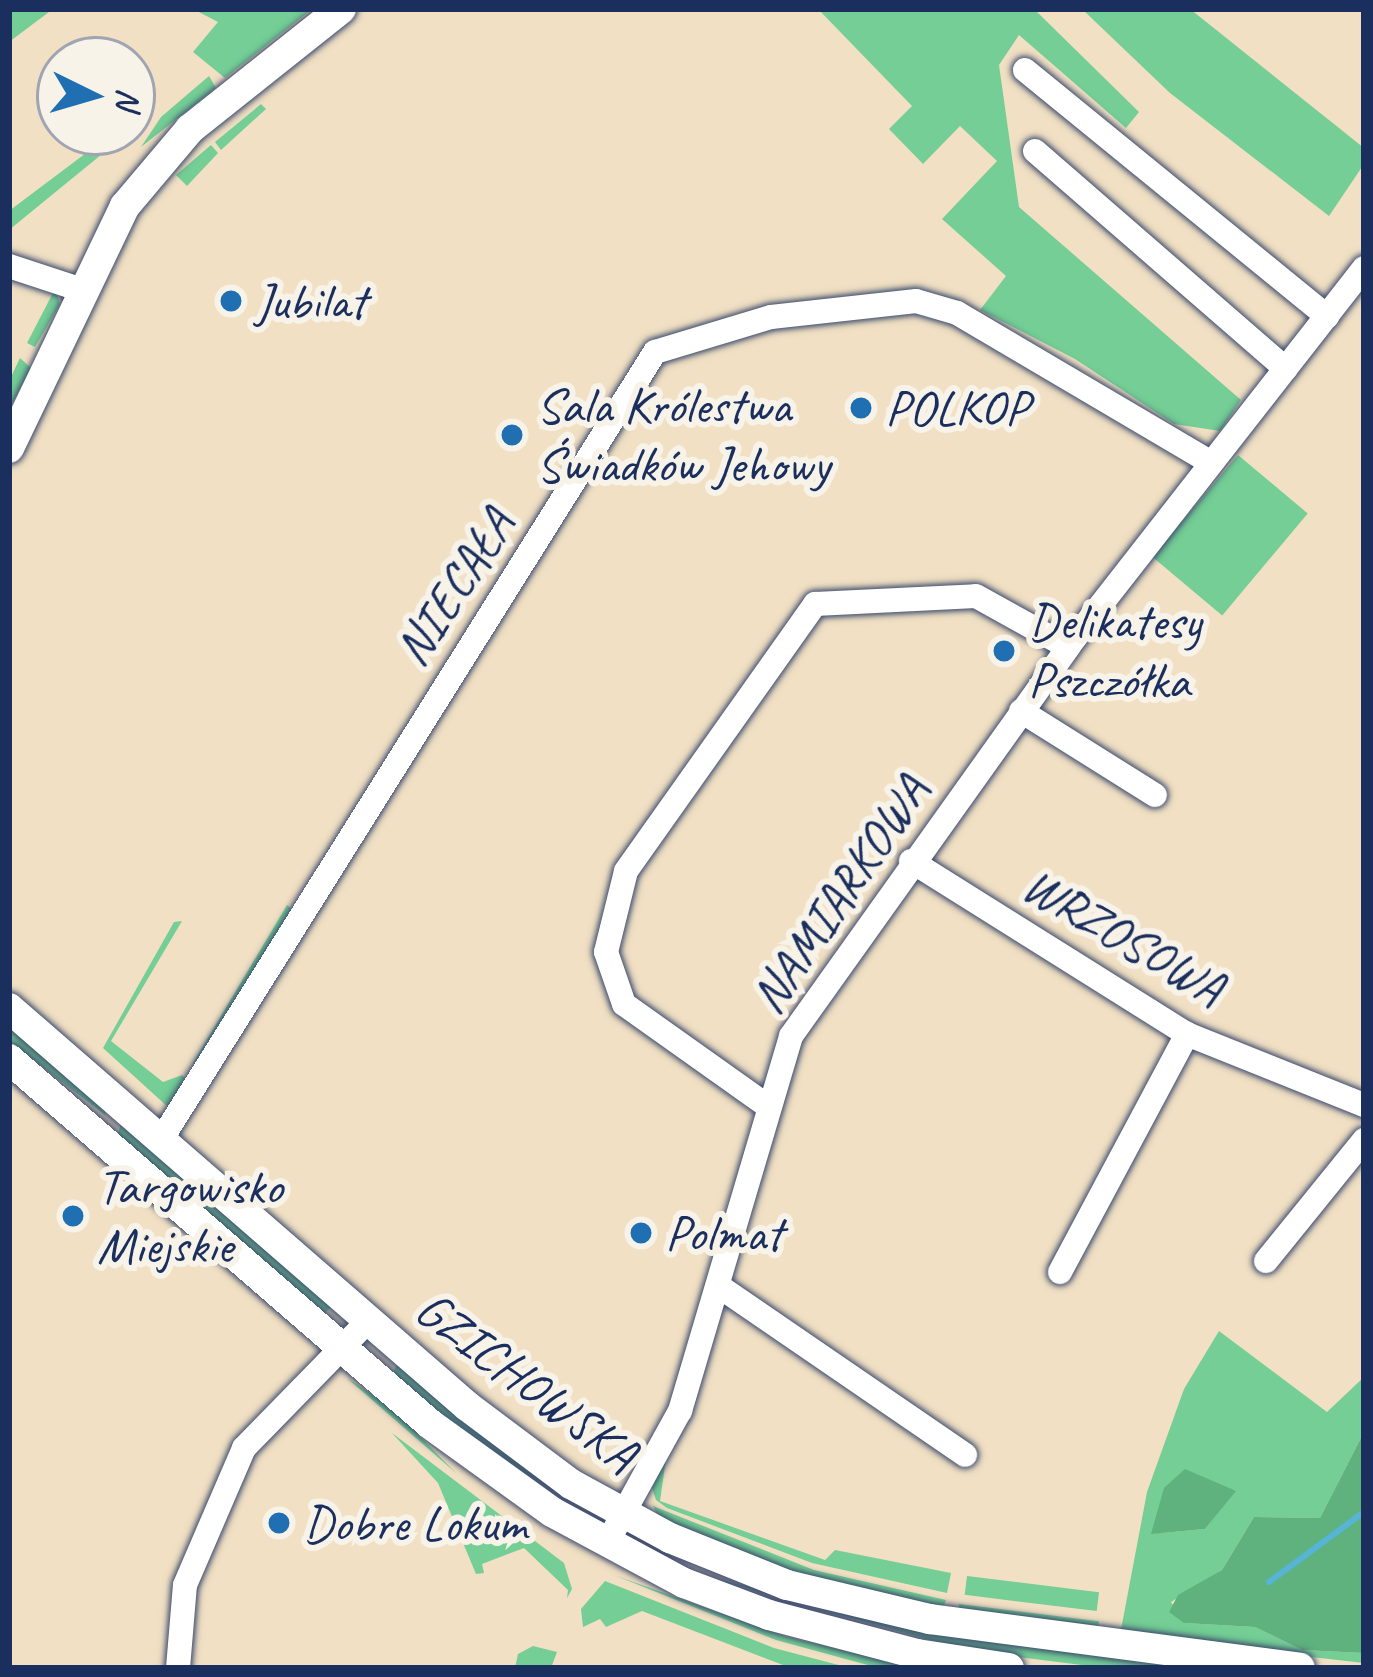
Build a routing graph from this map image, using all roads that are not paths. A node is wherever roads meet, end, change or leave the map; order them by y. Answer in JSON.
{"nodes":[{"id":1,"x":341,"y":9,"type":"edge"},
{"id":2,"x":1025,"y":70,"type":"dead end"},
{"id":3,"x":1035,"y":151,"type":"dead end"},
{"id":4,"x":9,"y":266,"type":"edge"},
{"id":5,"x":1364,"y":268,"type":"edge"},
{"id":6,"x":85,"y":291,"type":"junction"},
{"id":7,"x":1327,"y":316,"type":"junction"},
{"id":8,"x":1286,"y":369,"type":"junction"},
{"id":9,"x":9,"y":448,"type":"edge"},
{"id":10,"x":1210,"y":462,"type":"junction"},
{"id":11,"x":1068,"y":646,"type":"junction"},
{"id":12,"x":1022,"y":710,"type":"junction"},
{"id":13,"x":1155,"y":795,"type":"dead end"},
{"id":14,"x":911,"y":861,"type":"junction"},
{"id":15,"x":9,"y":1008,"type":"edge"},
{"id":16,"x":1187,"y":1034,"type":"junction"},
{"id":17,"x":9,"y":1059,"type":"edge"},
{"id":18,"x":766,"y":1105,"type":"junction"},
{"id":19,"x":1364,"y":1106,"type":"edge"},
{"id":20,"x":161,"y":1140,"type":"junction"},
{"id":21,"x":1364,"y":1140,"type":"edge"},
{"id":22,"x":1266,"y":1261,"type":"dead end"},
{"id":23,"x":1060,"y":1272,"type":"dead end"},
{"id":24,"x":720,"y":1287,"type":"junction"},
{"id":25,"x":368,"y":1321,"type":"junction"},
{"id":26,"x":344,"y":1347,"type":"junction"},
{"id":27,"x":964,"y":1455,"type":"dead end"},
{"id":28,"x":621,"y":1513,"type":"junction"},
{"id":29,"x":607,"y":1543,"type":"junction"},
{"id":30,"x":178,"y":1668,"type":"edge"},
{"id":31,"x":1009,"y":1668,"type":"edge"},
{"id":32,"x":1300,"y":1668,"type":"edge"}],
"edges":[{"from":1,"to":6,"type":"street"},
{"from":2,"to":7,"type":"street"},
{"from":3,"to":8,"type":"street"},
{"from":4,"to":6,"type":"street"},
{"from":5,"to":7,"type":"street","name":"NAMIARKOWA"},
{"from":6,"to":9,"type":"street"},
{"from":7,"to":8,"type":"street","name":"NAMIARKOWA"},
{"from":8,"to":10,"type":"street","name":"NAMIARKOWA"},
{"from":10,"to":11,"type":"street","name":"NAMIARKOWA"},
{"from":10,"to":20,"type":"street","name":"NIECAŁA"},
{"from":11,"to":12,"type":"street","name":"NAMIARKOWA"},
{"from":11,"to":18,"type":"street"},
{"from":12,"to":13,"type":"street"},
{"from":12,"to":14,"type":"street","name":"NAMIARKOWA"},
{"from":14,"to":16,"type":"street","name":"WRZOSOWA"},
{"from":14,"to":18,"type":"street","name":"NAMIARKOWA"},
{"from":15,"to":20,"type":"street","name":"GZICHOWSKA"},
{"from":16,"to":19,"type":"street","name":"WRZOSOWA"},
{"from":16,"to":23,"type":"street"},
{"from":17,"to":26,"type":"street","name":"GZICHOWSKA"},
{"from":18,"to":24,"type":"street","name":"NAMIARKOWA"},
{"from":20,"to":25,"type":"street","name":"GZICHOWSKA"},
{"from":21,"to":22,"type":"street"},
{"from":24,"to":27,"type":"street"},
{"from":24,"to":28,"type":"street","name":"NAMIARKOWA"},
{"from":25,"to":26,"type":"street"},
{"from":25,"to":28,"type":"street","name":"GZICHOWSKA"},
{"from":26,"to":29,"type":"street","name":"GZICHOWSKA"},
{"from":26,"to":30,"type":"street"},
{"from":28,"to":29,"type":"street","name":"NAMIARKOWA"},
{"from":28,"to":32,"type":"street","name":"GZICHOWSKA"},
{"from":29,"to":31,"type":"street","name":"GZICHOWSKA"}]}
